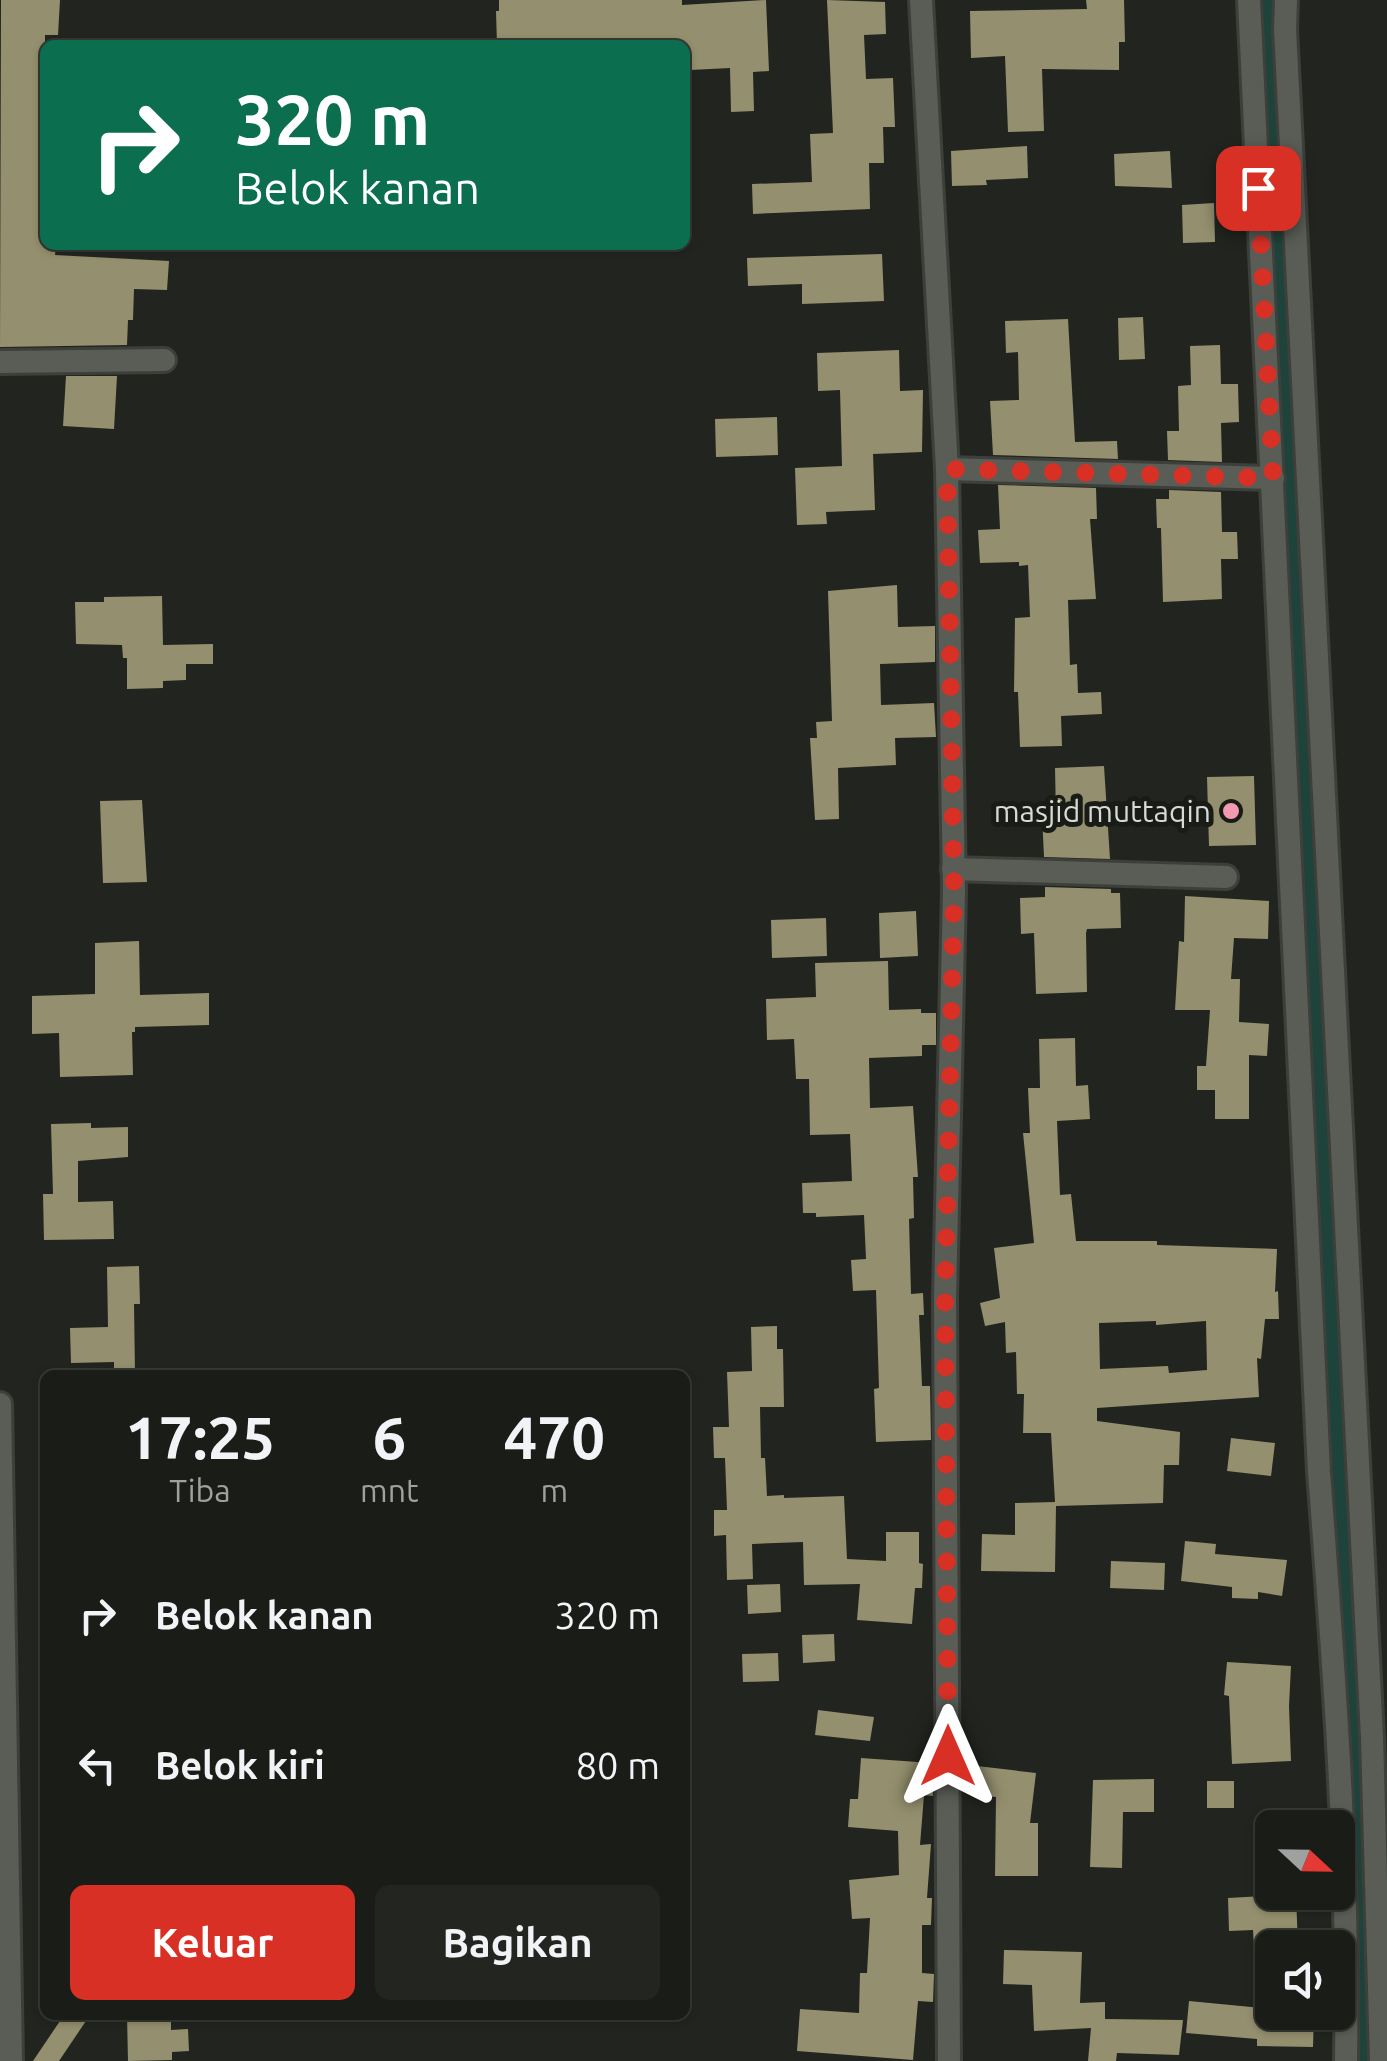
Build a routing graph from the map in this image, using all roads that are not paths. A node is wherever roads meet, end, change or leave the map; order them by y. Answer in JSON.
{"nodes":[{"id":1,"x":921,"y":0,"type":"edge"},
{"id":2,"x":1248,"y":0,"type":"edge"},
{"id":3,"x":1286,"y":0,"type":"edge"},
{"id":4,"x":164,"y":360,"type":"dead end"},
{"id":5,"x":0,"y":362,"type":"edge"},
{"id":6,"x":947,"y":469,"type":"junction"},
{"id":7,"x":1273,"y":478,"type":"junction"},
{"id":8,"x":953,"y":869,"type":"junction"},
{"id":9,"x":1226,"y":876,"type":"dead end"},
{"id":10,"x":0,"y":1404,"type":"edge"},
{"id":11,"x":1376,"y":1584,"type":"edge"},
{"id":12,"x":11,"y":2061,"type":"edge"},
{"id":13,"x":949,"y":2061,"type":"edge"},
{"id":14,"x":1346,"y":2061,"type":"edge"},
{"id":15,"x":1381,"y":2061,"type":"edge"}],
"edges":[{"from":1,"to":6,"type":"street"},
{"from":2,"to":7,"type":"street"},
{"from":3,"to":11,"type":"street"},
{"from":4,"to":5,"type":"street"},
{"from":6,"to":7,"type":"street"},
{"from":6,"to":8,"type":"street"},
{"from":7,"to":14,"type":"street"},
{"from":8,"to":9,"type":"street"},
{"from":8,"to":13,"type":"street"},
{"from":10,"to":12,"type":"street"},
{"from":11,"to":15,"type":"street"}]}
